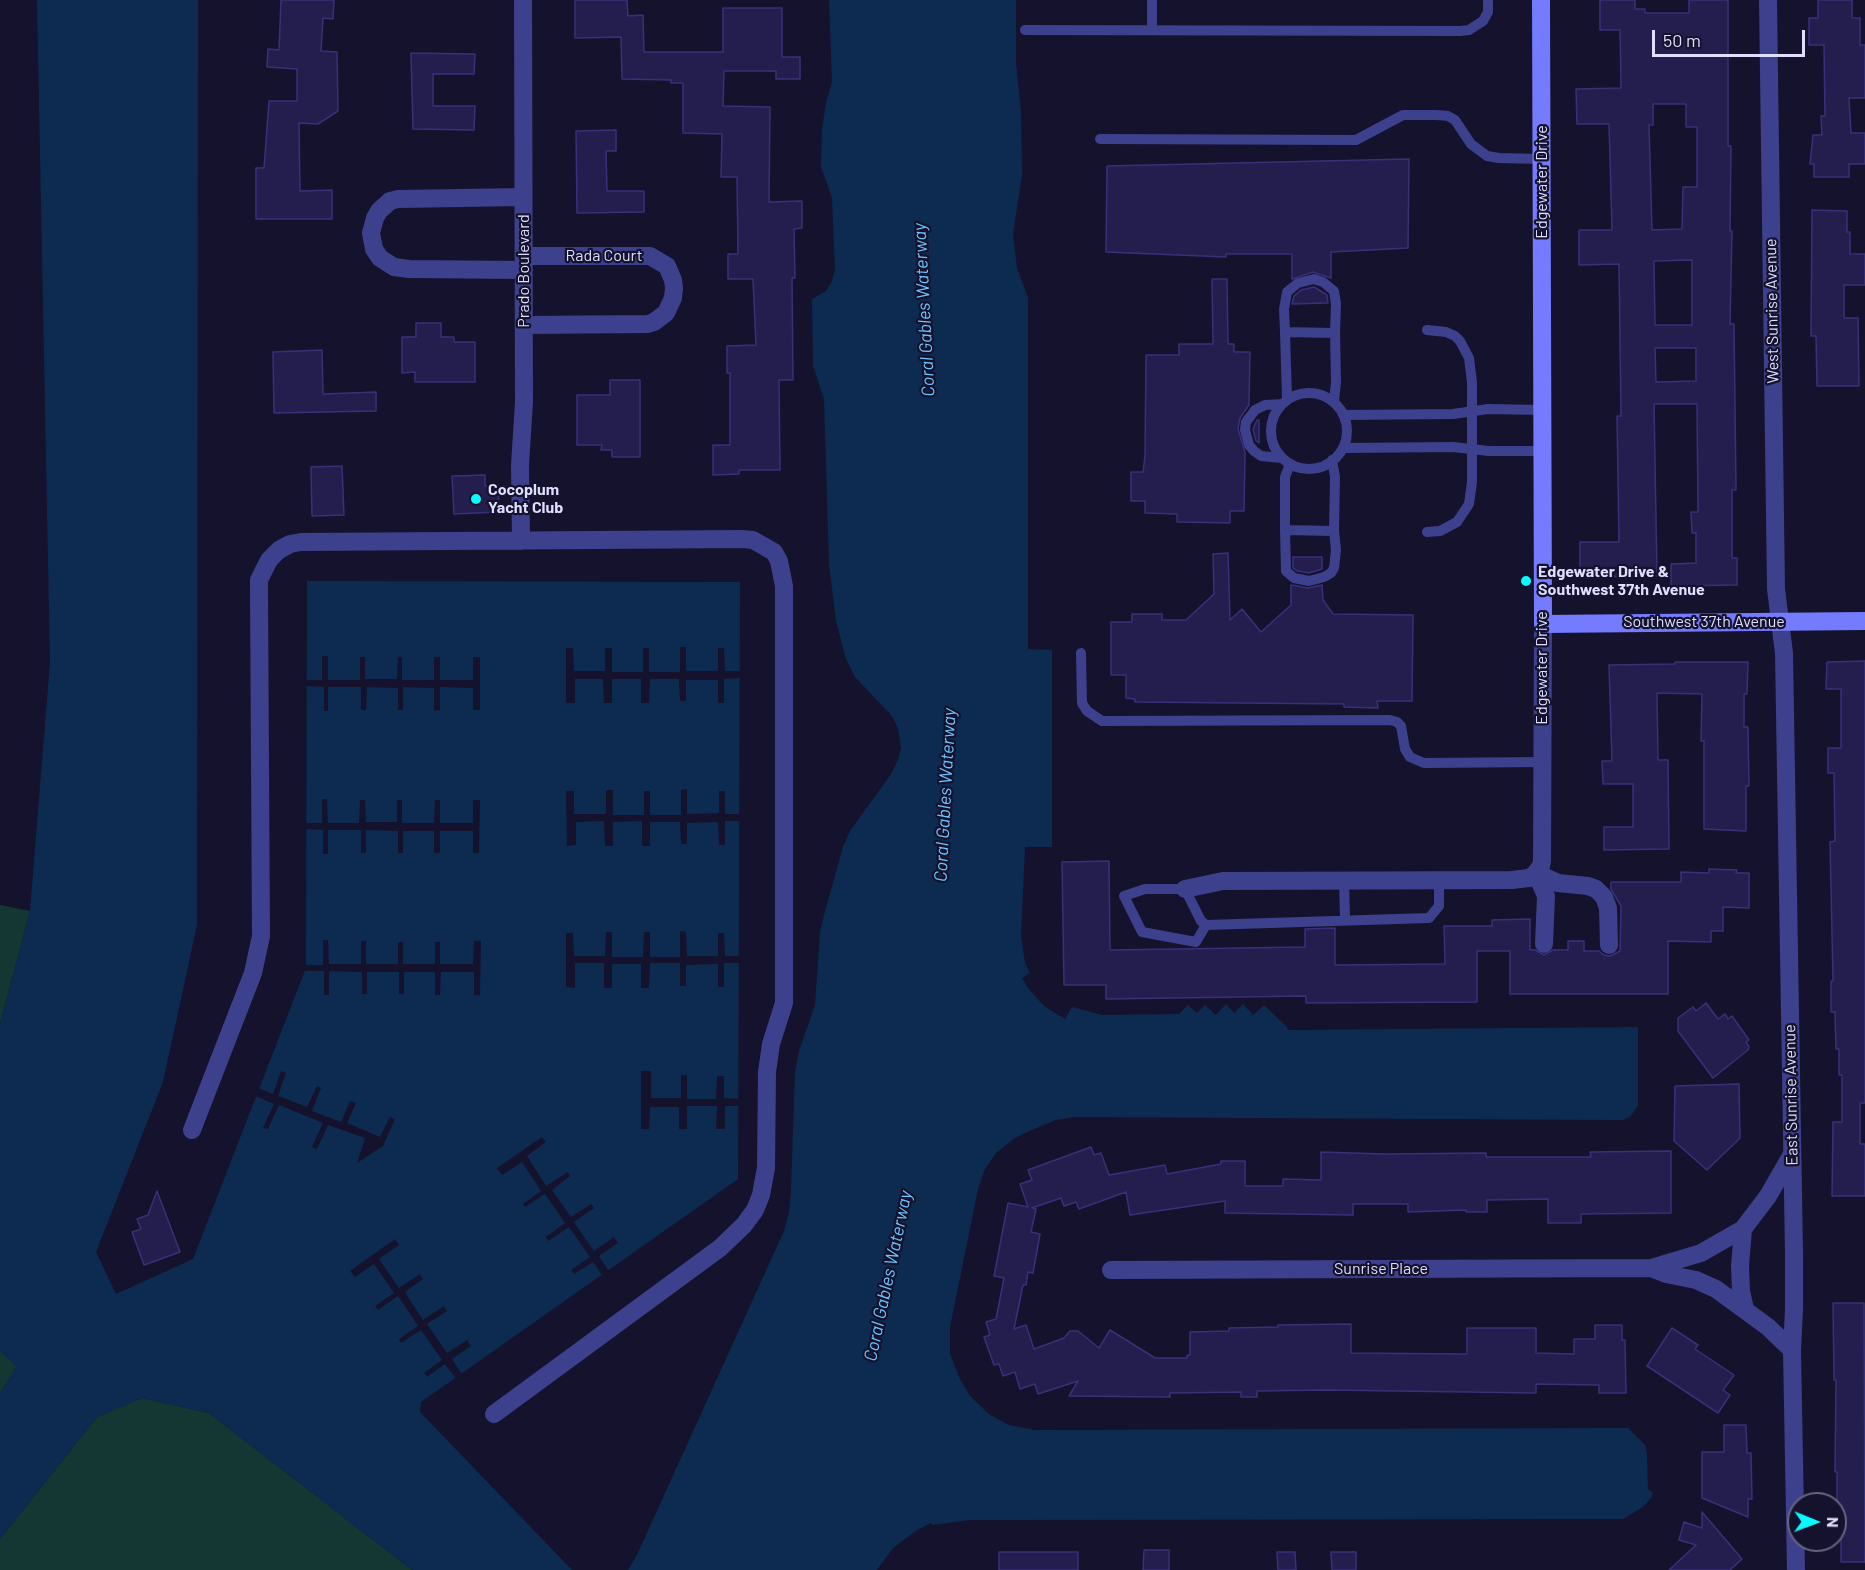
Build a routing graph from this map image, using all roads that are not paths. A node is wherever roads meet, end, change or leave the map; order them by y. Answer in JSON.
{"nodes":[{"id":1,"x":523,"y":0,"type":"edge"},
{"id":2,"x":1152,"y":0,"type":"edge"},
{"id":3,"x":1488,"y":0,"type":"edge"},
{"id":4,"x":1541,"y":0,"type":"edge"},
{"id":5,"x":1768,"y":0,"type":"edge"},
{"id":6,"x":1024,"y":30,"type":"dead end"},
{"id":7,"x":1152,"y":30,"type":"junction"},
{"id":8,"x":1100,"y":139,"type":"dead end"},
{"id":9,"x":1542,"y":159,"type":"junction"},
{"id":10,"x":523,"y":197,"type":"junction"},
{"id":11,"x":524,"y":263,"type":"junction"},
{"id":12,"x":524,"y":325,"type":"junction"},
{"id":13,"x":1427,"y":330,"type":"dead end"},
{"id":14,"x":1285,"y":332,"type":"junction"},
{"id":15,"x":1335,"y":333,"type":"junction"},
{"id":16,"x":1334,"y":401,"type":"junction"},
{"id":17,"x":1284,"y":402,"type":"junction"},
{"id":18,"x":1543,"y":410,"type":"junction"},
{"id":19,"x":1472,"y":412,"type":"junction"},
{"id":20,"x":1343,"y":415,"type":"junction"},
{"id":21,"x":1343,"y":448,"type":"junction"},
{"id":22,"x":1472,"y":449,"type":"junction"},
{"id":23,"x":1543,"y":451,"type":"junction"},
{"id":24,"x":1332,"y":460,"type":"junction"},
{"id":25,"x":1286,"y":461,"type":"junction"},
{"id":26,"x":1285,"y":530,"type":"junction"},
{"id":27,"x":1334,"y":531,"type":"junction"},
{"id":28,"x":1427,"y":532,"type":"dead end"},
{"id":29,"x":521,"y":541,"type":"junction"},
{"id":30,"x":1779,"y":621,"type":"junction"},
{"id":31,"x":1865,"y":621,"type":"edge"},
{"id":32,"x":1543,"y":624,"type":"junction"},
{"id":33,"x":1081,"y":652,"type":"dead end"},
{"id":34,"x":1542,"y":762,"type":"junction"},
{"id":35,"x":1536,"y":873,"type":"junction"},
{"id":36,"x":1439,"y":881,"type":"junction"},
{"id":37,"x":1344,"y":882,"type":"junction"},
{"id":38,"x":1185,"y":889,"type":"junction"},
{"id":39,"x":1345,"y":920,"type":"junction"},
{"id":40,"x":1206,"y":925,"type":"junction"},
{"id":41,"x":1544,"y":944,"type":"dead end"},
{"id":42,"x":1609,"y":945,"type":"dead end"},
{"id":43,"x":192,"y":1130,"type":"dead end"},
{"id":44,"x":1792,"y":1155,"type":"junction"},
{"id":45,"x":1743,"y":1229,"type":"junction"},
{"id":46,"x":1651,"y":1268,"type":"junction"},
{"id":47,"x":1111,"y":1270,"type":"dead end"},
{"id":48,"x":1745,"y":1309,"type":"junction"},
{"id":49,"x":1792,"y":1350,"type":"junction"},
{"id":50,"x":494,"y":1414,"type":"dead end"},
{"id":51,"x":1796,"y":1570,"type":"edge"}],
"edges":[{"from":1,"to":10,"type":"street","name":"Prado Boulevard"},
{"from":2,"to":7,"type":"lane"},
{"from":3,"to":7,"type":"lane"},
{"from":4,"to":9,"type":"street","name":"Edgewater Drive"},
{"from":5,"to":30,"type":"street","name":"West Sunrise Avenue"},
{"from":6,"to":7,"type":"lane"},
{"from":8,"to":9,"type":"lane"},
{"from":9,"to":18,"type":"street","name":"Edgewater Drive"},
{"from":10,"to":11,"type":"street","name":"Prado Boulevard"},
{"from":10,"to":11,"type":"street","name":"Rada Court"},
{"from":11,"to":12,"type":"street","name":"Prado Boulevard"},
{"from":11,"to":12,"type":"street","name":"Rada Court"},
{"from":12,"to":29,"type":"street","name":"Prado Boulevard"},
{"from":13,"to":19,"type":"lane"},
{"from":14,"to":15,"type":"lane"},
{"from":14,"to":15,"type":"lane"},
{"from":14,"to":17,"type":"lane"},
{"from":15,"to":16,"type":"lane"},
{"from":16,"to":17,"type":"lane"},
{"from":16,"to":20,"type":"lane"},
{"from":17,"to":25,"type":"lane"},
{"from":17,"to":25,"type":"lane"},
{"from":18,"to":19,"type":"lane"},
{"from":18,"to":23,"type":"street","name":"Edgewater Drive"},
{"from":19,"to":20,"type":"lane"},
{"from":19,"to":22,"type":"lane"},
{"from":20,"to":21,"type":"lane"},
{"from":21,"to":22,"type":"lane"},
{"from":21,"to":24,"type":"lane"},
{"from":22,"to":23,"type":"lane"},
{"from":22,"to":28,"type":"lane"},
{"from":23,"to":32,"type":"street","name":"Edgewater Drive"},
{"from":24,"to":25,"type":"lane"},
{"from":24,"to":27,"type":"lane"},
{"from":25,"to":26,"type":"lane"},
{"from":26,"to":27,"type":"lane"},
{"from":26,"to":27,"type":"lane"},
{"from":29,"to":43,"type":"street"},
{"from":29,"to":50,"type":"street"},
{"from":30,"to":31,"type":"street","name":"Southwest 37th Avenue"},
{"from":30,"to":32,"type":"street","name":"Southwest 37th Avenue"},
{"from":30,"to":44,"type":"street","name":"East Sunrise Avenue"},
{"from":32,"to":34,"type":"street","name":"Edgewater Drive"},
{"from":33,"to":34,"type":"lane"},
{"from":34,"to":35,"type":"street","name":"Edgewater Drive"},
{"from":35,"to":36,"type":"street"},
{"from":35,"to":41,"type":"street"},
{"from":35,"to":42,"type":"street"},
{"from":36,"to":37,"type":"street"},
{"from":36,"to":39,"type":"lane"},
{"from":37,"to":38,"type":"street"},
{"from":37,"to":39,"type":"lane"},
{"from":38,"to":40,"type":"lane"},
{"from":38,"to":40,"type":"lane"},
{"from":39,"to":40,"type":"lane"},
{"from":44,"to":45,"type":"street","name":"Sunrise Place"},
{"from":44,"to":49,"type":"street","name":"East Sunrise Avenue"},
{"from":45,"to":46,"type":"street","name":"Sunrise Place"},
{"from":45,"to":48,"type":"street"},
{"from":46,"to":47,"type":"street","name":"Sunrise Place"},
{"from":46,"to":48,"type":"street","name":"Sunrise Place"},
{"from":48,"to":49,"type":"street","name":"Sunrise Place"},
{"from":49,"to":51,"type":"street","name":"East Sunrise Avenue"}]}
